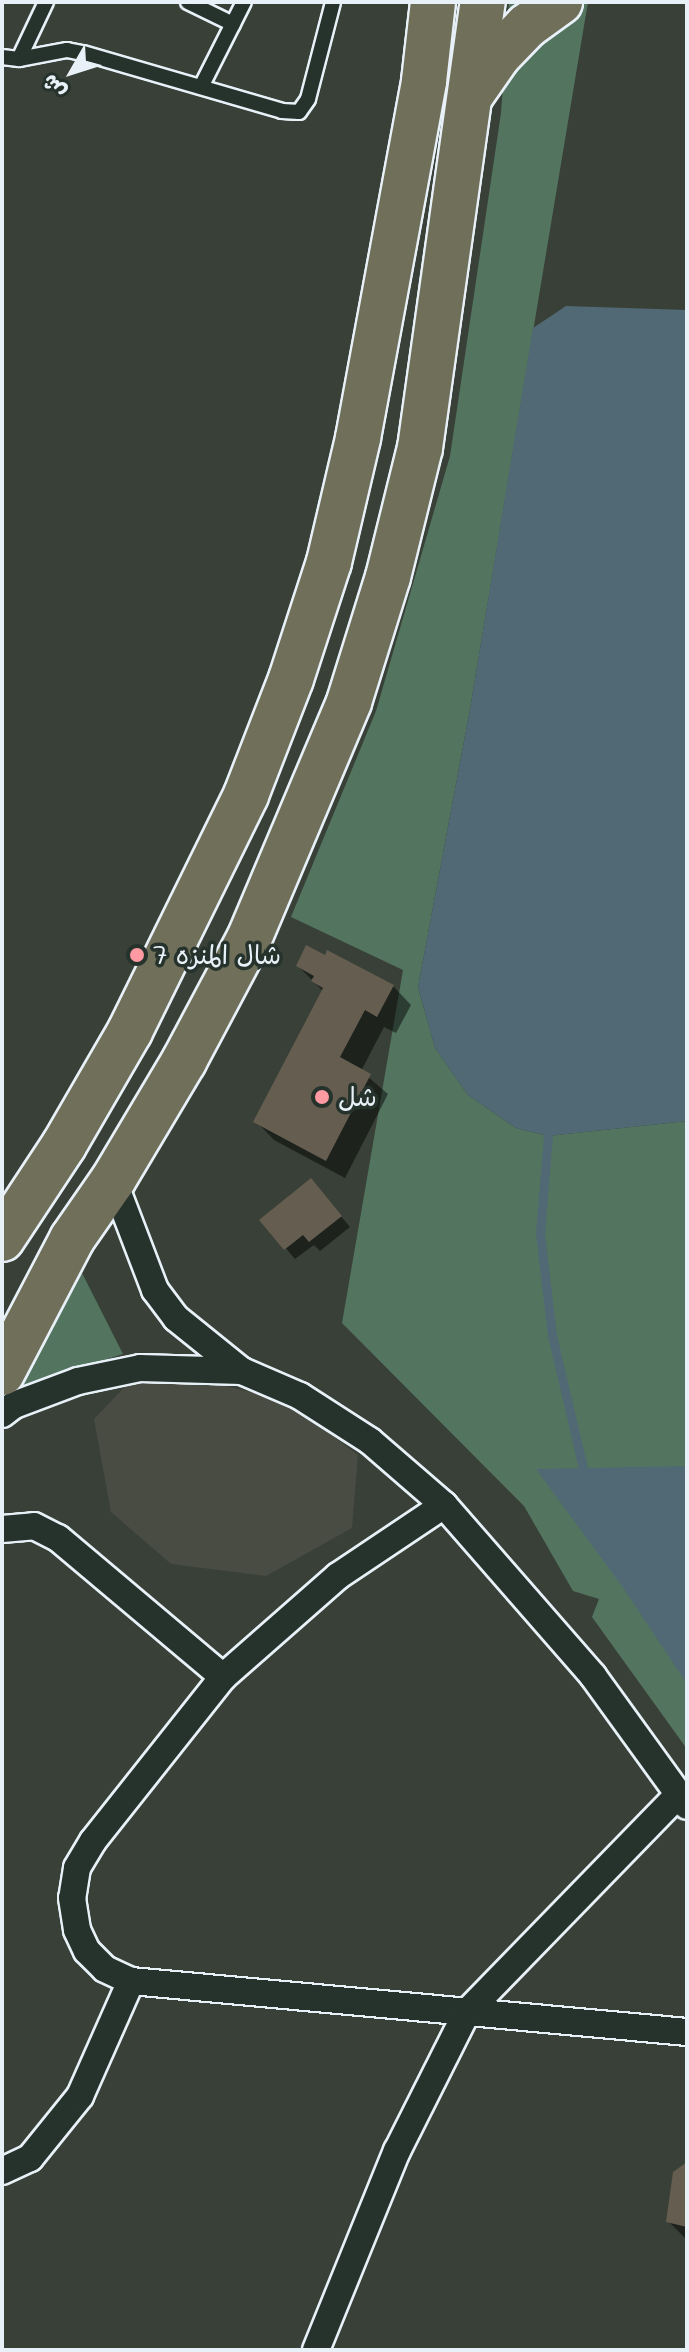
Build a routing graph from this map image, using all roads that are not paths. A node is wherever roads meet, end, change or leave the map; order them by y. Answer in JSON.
{"nodes":[{"id":1,"x":46,"y":2,"type":"edge"},
{"id":2,"x":188,"y":2,"type":"edge"},
{"id":3,"x":244,"y":2,"type":"edge"},
{"id":4,"x":333,"y":2,"type":"edge"},
{"id":5,"x":419,"y":2,"type":"edge"},
{"id":6,"x":433,"y":2,"type":"edge"},
{"id":7,"x":483,"y":2,"type":"edge"},
{"id":8,"x":560,"y":2,"type":"edge"},
{"id":9,"x":233,"y":24,"type":"junction"},
{"id":10,"x":2,"y":57,"type":"edge"},
{"id":11,"x":19,"y":59,"type":"junction"},
{"id":12,"x":424,"y":81,"type":"junction"},
{"id":13,"x":201,"y":87,"type":"junction"},
{"id":14,"x":470,"y":97,"type":"junction"},
{"id":15,"x":113,"y":1180,"type":"junction"},
{"id":16,"x":2,"y":1239,"type":"edge"},
{"id":17,"x":72,"y":1239,"type":"junction"},
{"id":18,"x":2,"y":1325,"type":"edge"},
{"id":19,"x":242,"y":1371,"type":"junction"},
{"id":20,"x":2,"y":1373,"type":"edge"},
{"id":21,"x":2,"y":1414,"type":"edge"},
{"id":22,"x":444,"y":1505,"type":"junction"},
{"id":23,"x":2,"y":1529,"type":"edge"},
{"id":24,"x":223,"y":1677,"type":"junction"},
{"id":25,"x":683,"y":1800,"type":"edge"},
{"id":26,"x":131,"y":1981,"type":"junction"},
{"id":27,"x":467,"y":2012,"type":"junction"},
{"id":28,"x":687,"y":2032,"type":"edge"},
{"id":29,"x":2,"y":2171,"type":"edge"},
{"id":30,"x":316,"y":2350,"type":"edge"}],
"edges":[{"from":1,"to":11,"type":"lane"},
{"from":2,"to":9,"type":"lane"},
{"from":3,"to":9,"type":"lane"},
{"from":4,"to":13,"type":"lane"},
{"from":5,"to":12,"type":"highway"},
{"from":6,"to":12,"type":"highway"},
{"from":7,"to":14,"type":"highway"},
{"from":8,"to":14,"type":"highway"},
{"from":9,"to":13,"type":"lane"},
{"from":10,"to":11,"type":"lane"},
{"from":11,"to":13,"type":"lane"},
{"from":12,"to":16,"type":"highway"},
{"from":14,"to":15,"type":"highway"},
{"from":15,"to":17,"type":"highway"},
{"from":15,"to":19,"type":"street"},
{"from":17,"to":18,"type":"highway"},
{"from":17,"to":20,"type":"highway"},
{"from":19,"to":21,"type":"street"},
{"from":19,"to":22,"type":"street"},
{"from":22,"to":24,"type":"street"},
{"from":22,"to":25,"type":"street"},
{"from":23,"to":24,"type":"street"},
{"from":24,"to":26,"type":"street"},
{"from":25,"to":27,"type":"street"},
{"from":26,"to":27,"type":"street"},
{"from":26,"to":29,"type":"street"},
{"from":27,"to":28,"type":"street"},
{"from":27,"to":30,"type":"street"}]}
